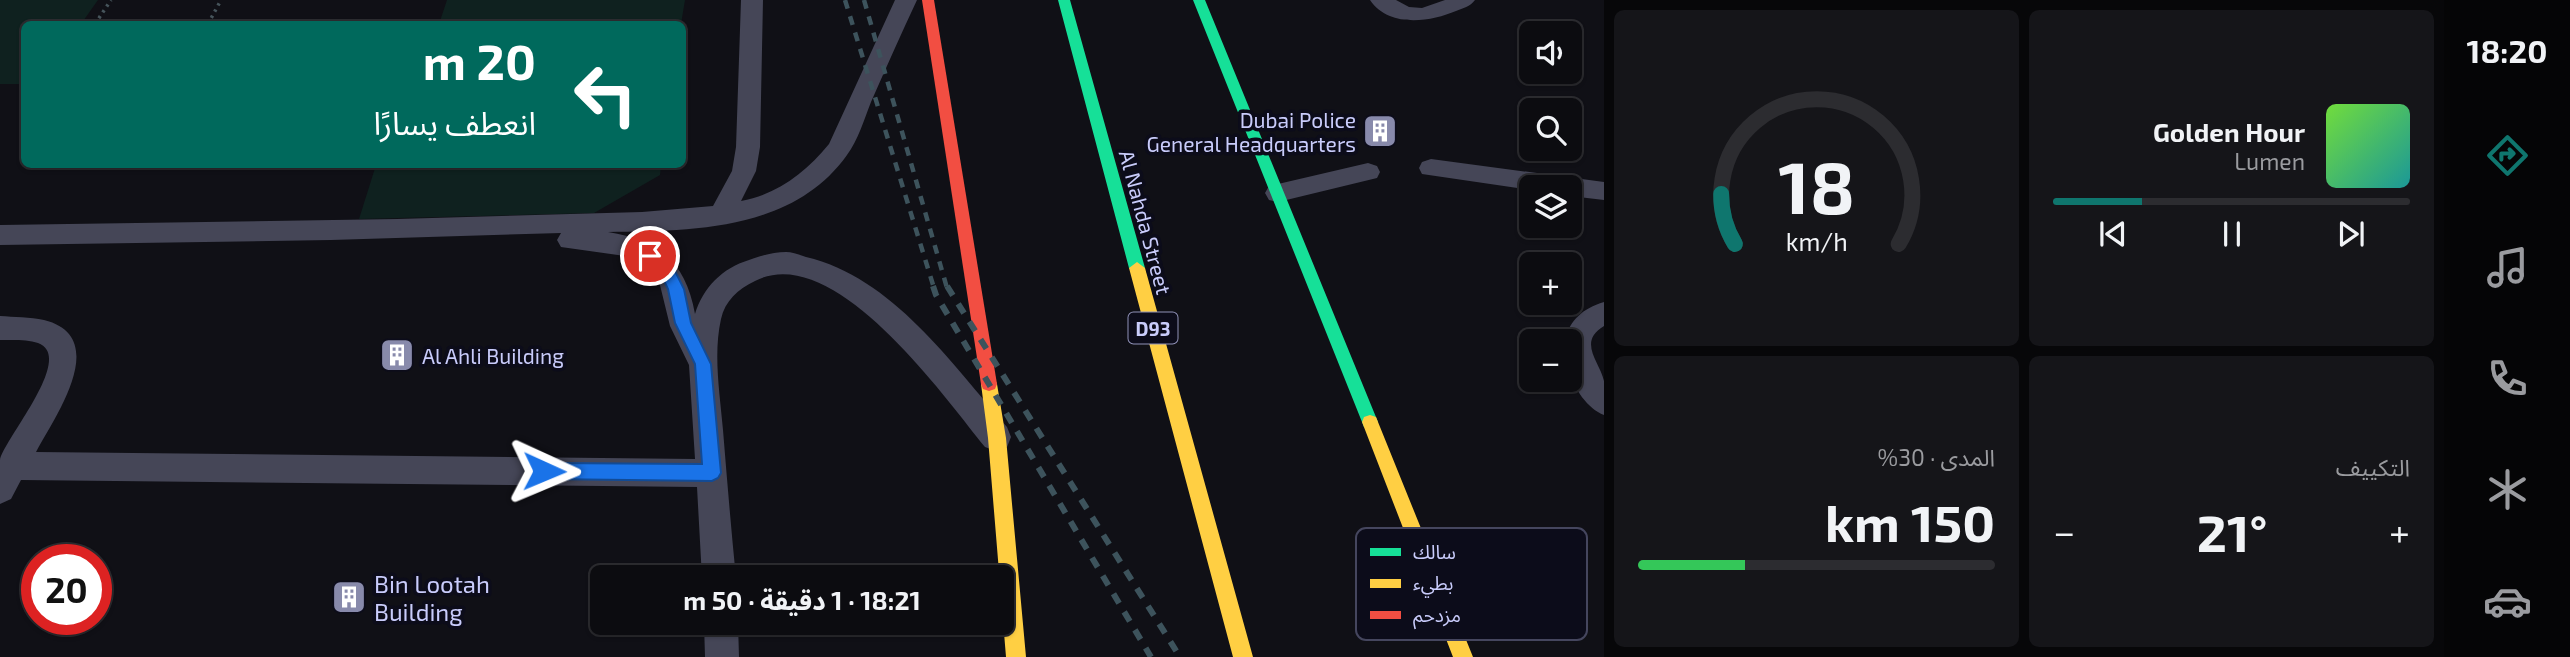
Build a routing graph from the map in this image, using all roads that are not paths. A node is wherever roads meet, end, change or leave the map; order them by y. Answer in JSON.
{"nodes":[{"id":1,"x":752,"y":0,"type":"edge"},
{"id":2,"x":906,"y":0,"type":"edge"},
{"id":3,"x":928,"y":0,"type":"edge"},
{"id":4,"x":1063,"y":0,"type":"edge"},
{"id":5,"x":1199,"y":0,"type":"edge"},
{"id":6,"x":1381,"y":0,"type":"edge"},
{"id":7,"x":1464,"y":0,"type":"edge"},
{"id":8,"x":1431,"y":168,"type":"dead end"},
{"id":9,"x":1368,"y":172,"type":"dead end"},
{"id":10,"x":1604,"y":191,"type":"edge"},
{"id":11,"x":1278,"y":193,"type":"junction"},
{"id":12,"x":722,"y":214,"type":"junction"},
{"id":13,"x":472,"y":227,"type":"junction"},
{"id":14,"x":0,"y":235,"type":"edge"},
{"id":15,"x":1604,"y":313,"type":"edge"},
{"id":16,"x":0,"y":327,"type":"edge"},
{"id":17,"x":703,"y":364,"type":"junction"},
{"id":18,"x":1604,"y":402,"type":"edge"},
{"id":19,"x":997,"y":438,"type":"junction"},
{"id":20,"x":712,"y":473,"type":"junction"},
{"id":21,"x":6,"y":477,"type":"edge"},
{"id":22,"x":1412,"y":528,"type":"edge"},
{"id":23,"x":718,"y":565,"type":"edge"},
{"id":24,"x":721,"y":635,"type":"edge"},
{"id":25,"x":1457,"y":640,"type":"edge"},
{"id":26,"x":722,"y":657,"type":"edge"},
{"id":27,"x":1016,"y":657,"type":"edge"},
{"id":28,"x":1243,"y":657,"type":"edge"},
{"id":29,"x":1464,"y":657,"type":"edge"}],
"edges":[{"from":1,"to":12,"type":"lane"},
{"from":2,"to":12,"type":"lane"},
{"from":3,"to":19,"type":"main road"},
{"from":4,"to":28,"type":"main road","name":"Al Nahda Street","number":"D93"},
{"from":5,"to":11,"type":"main road"},
{"from":6,"to":7,"type":"lane"},
{"from":8,"to":10,"type":"lane"},
{"from":9,"to":11,"type":"lane"},
{"from":11,"to":22,"type":"main road"},
{"from":12,"to":13,"type":"lane"},
{"from":13,"to":14,"type":"lane"},
{"from":13,"to":17,"type":"lane"},
{"from":15,"to":18,"type":"lane"},
{"from":16,"to":21,"type":"lane"},
{"from":17,"to":19,"type":"lane"},
{"from":17,"to":20,"type":"lane"},
{"from":19,"to":27,"type":"main road"},
{"from":20,"to":21,"type":"lane"},
{"from":20,"to":23,"type":"lane"},
{"from":24,"to":26,"type":"lane"},
{"from":25,"to":29,"type":"main road"}]}
